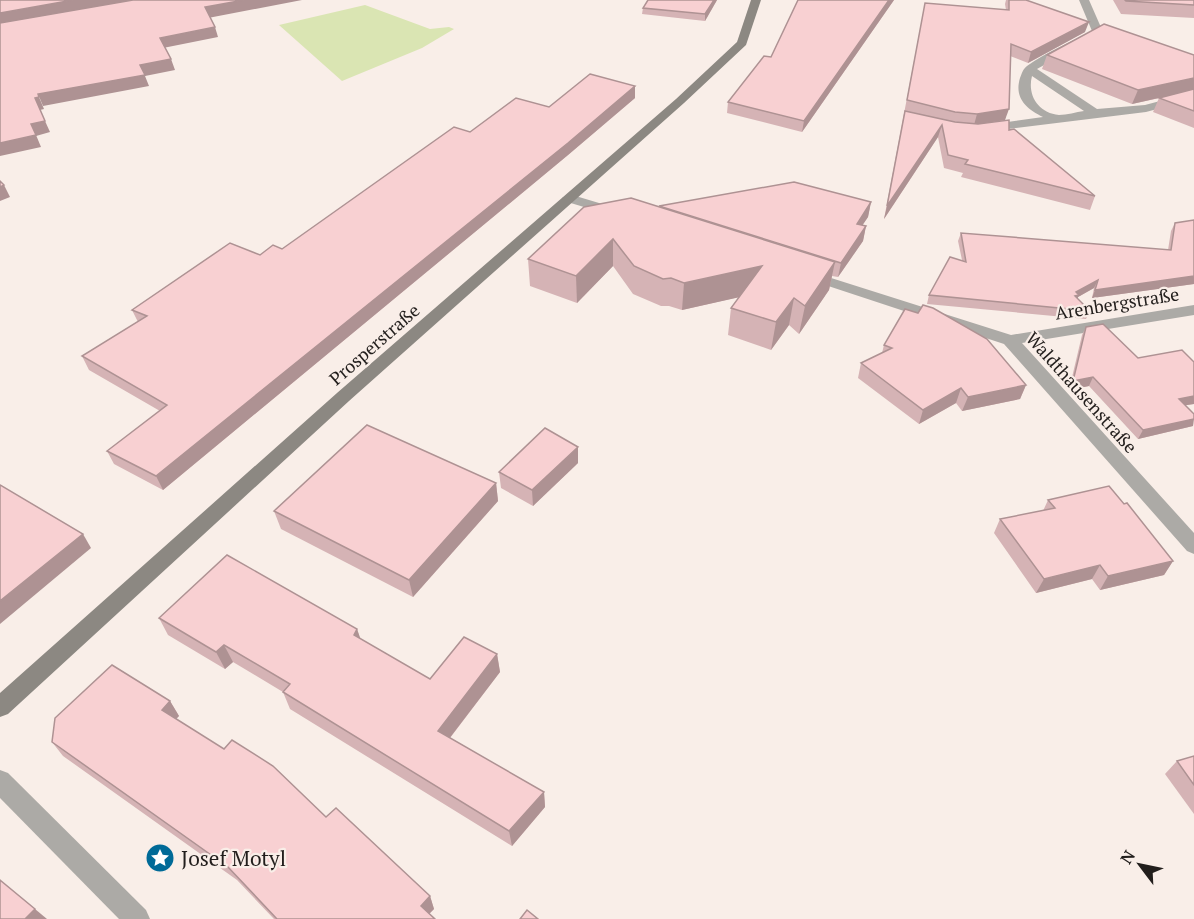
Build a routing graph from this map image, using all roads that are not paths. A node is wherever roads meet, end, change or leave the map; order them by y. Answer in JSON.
{"nodes":[{"id":1,"x":756,"y":0,"type":"edge"},
{"id":2,"x":1084,"y":0,"type":"edge"},
{"id":3,"x":1029,"y":69,"type":"junction"},
{"id":4,"x":1194,"y":95,"type":"edge"},
{"id":5,"x":1095,"y":113,"type":"junction"},
{"id":6,"x":1058,"y":118,"type":"junction"},
{"id":7,"x":974,"y":131,"type":"edge"},
{"id":8,"x":569,"y":198,"type":"junction"},
{"id":9,"x":626,"y":216,"type":"edge"},
{"id":10,"x":795,"y":271,"type":"edge"},
{"id":11,"x":1194,"y":310,"type":"edge"},
{"id":12,"x":1010,"y":340,"type":"junction"},
{"id":13,"x":1194,"y":546,"type":"edge"},
{"id":14,"x":0,"y":707,"type":"edge"},
{"id":15,"x":0,"y":781,"type":"edge"},
{"id":16,"x":137,"y":919,"type":"edge"}],
"edges":[{"from":1,"to":8,"type":"main road","name":"Prosperstraße"},
{"from":2,"to":3,"type":"street"},
{"from":3,"to":5,"type":"street"},
{"from":3,"to":6,"type":"street"},
{"from":4,"to":5,"type":"street"},
{"from":5,"to":6,"type":"street"},
{"from":6,"to":7,"type":"street"},
{"from":8,"to":9,"type":"street"},
{"from":8,"to":14,"type":"main road","name":"Prosperstraße"},
{"from":10,"to":12,"type":"street","name":"Waldthausenstraße"},
{"from":11,"to":12,"type":"street","name":"Arenbergstraße"},
{"from":12,"to":13,"type":"street","name":"Waldthausenstraße"},
{"from":15,"to":16,"type":"street"}]}
